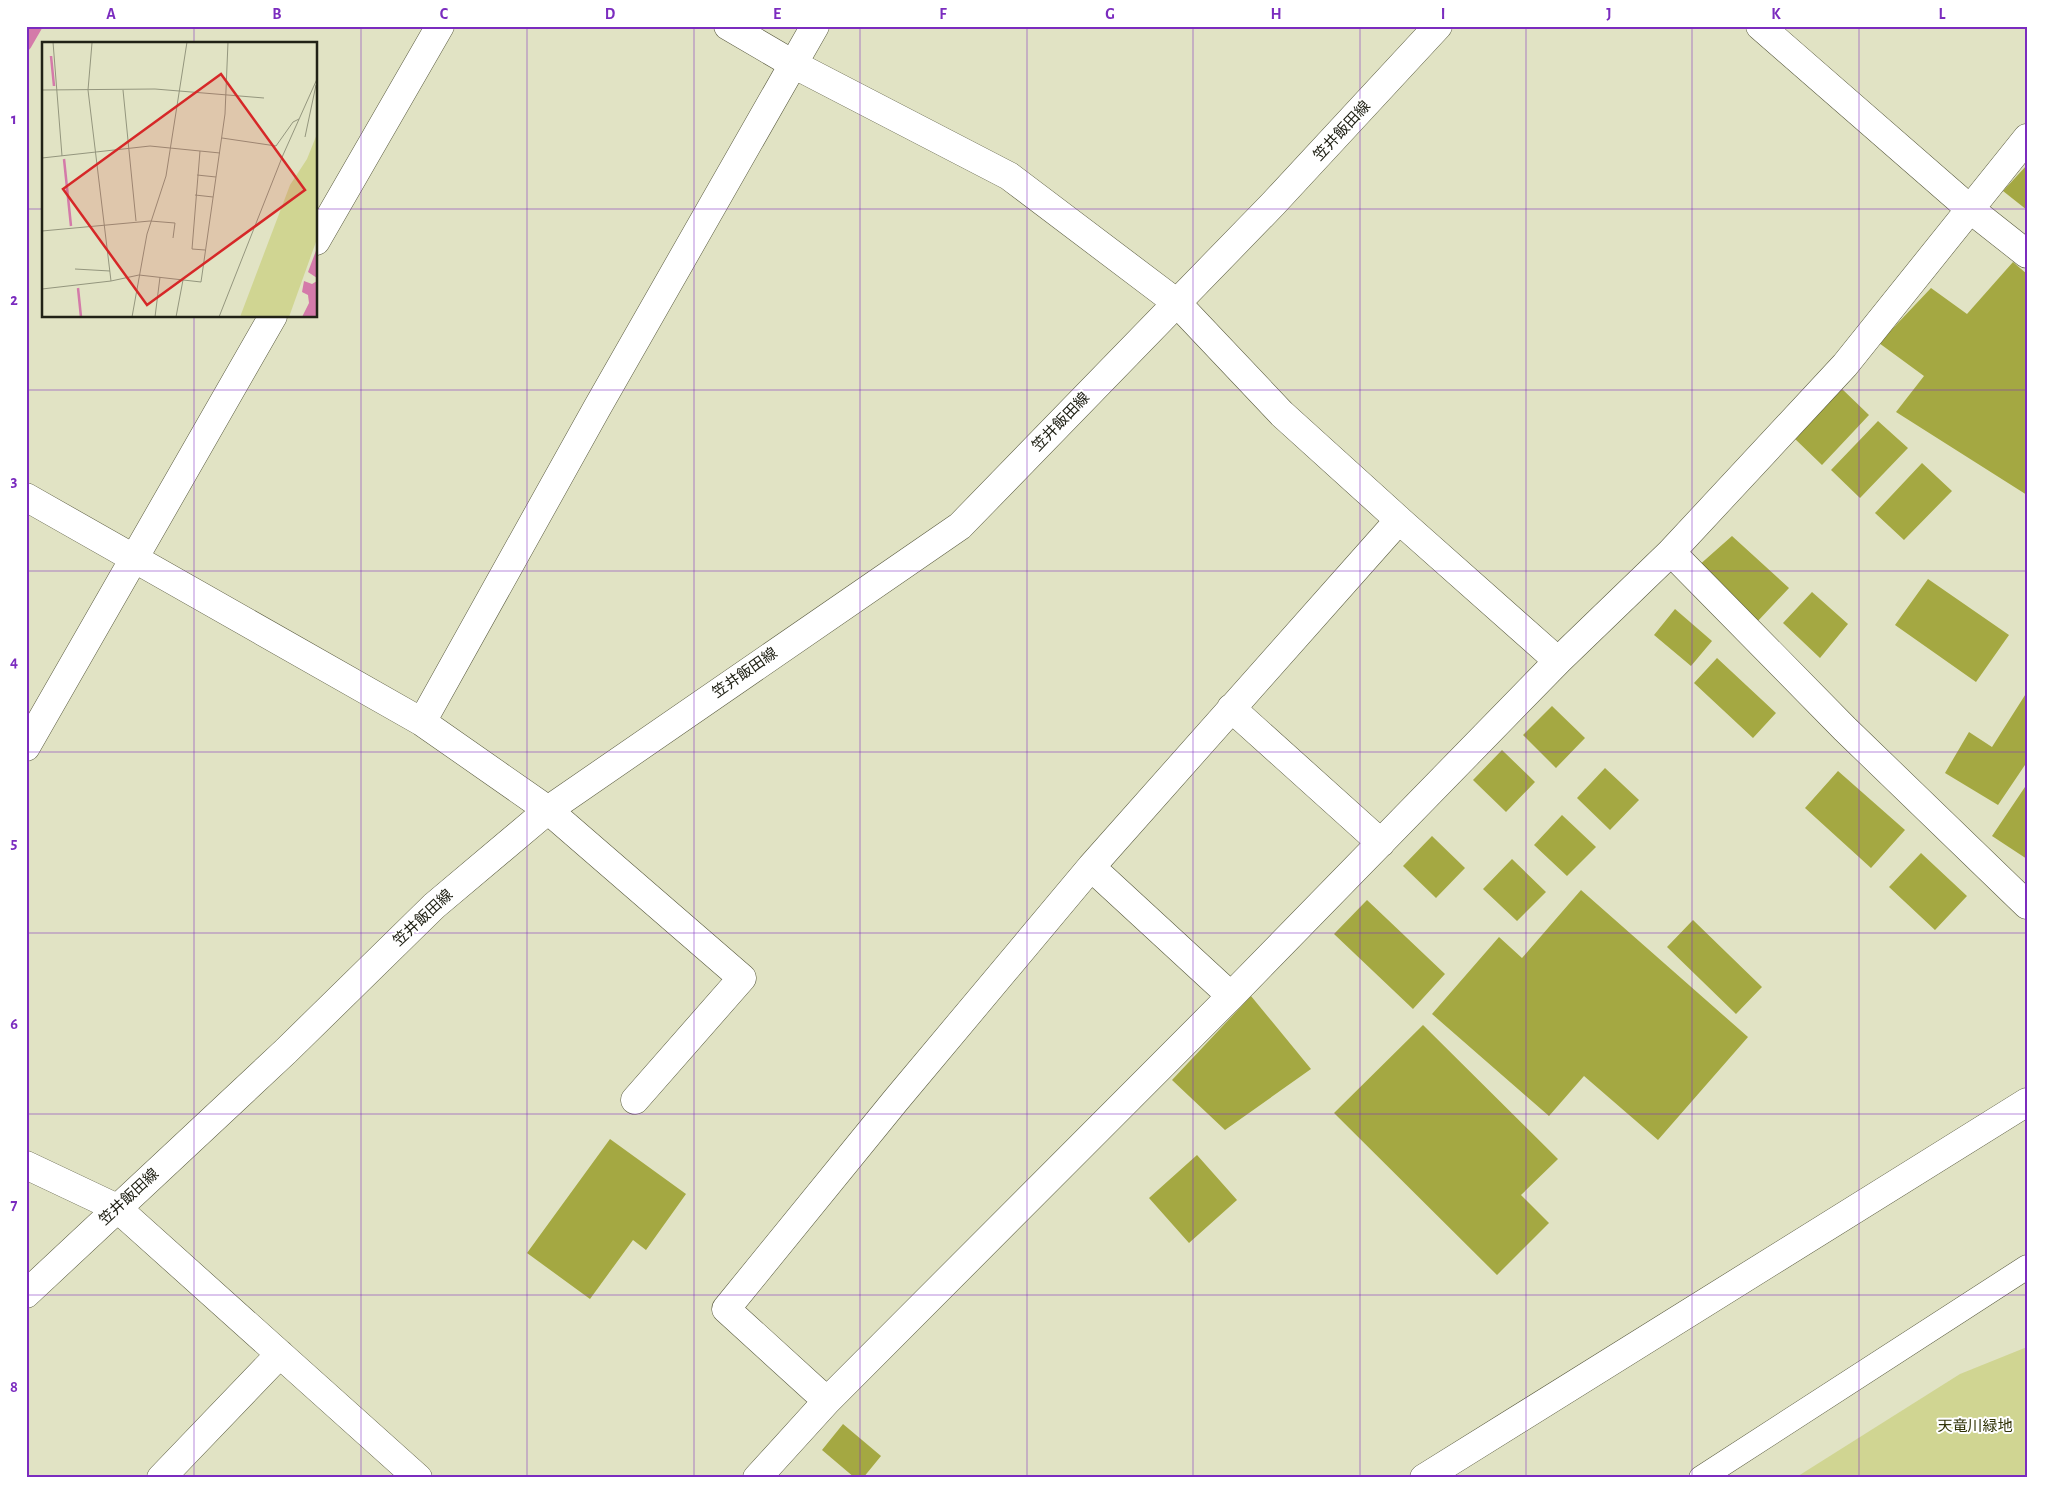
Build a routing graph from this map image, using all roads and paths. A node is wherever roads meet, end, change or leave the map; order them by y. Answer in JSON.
{"nodes":[{"id":1,"x":440,"y":26,"type":"edge"},
{"id":2,"x":728,"y":26,"type":"edge"},
{"id":3,"x":814,"y":26,"type":"edge"},
{"id":4,"x":1438,"y":26,"type":"edge"},
{"id":5,"x":1760,"y":26,"type":"edge"},
{"id":6,"x":793,"y":64,"type":"junction"},
{"id":7,"x":2027,"y":138,"type":"edge"},
{"id":8,"x":1970,"y":209,"type":"junction"},
{"id":9,"x":318,"y":238,"type":"edge"},
{"id":10,"x":2027,"y":254,"type":"edge"},
{"id":11,"x":1177,"y":303,"type":"junction"},
{"id":12,"x":272,"y":318,"type":"edge"},
{"id":13,"x":26,"y":497,"type":"edge"},
{"id":14,"x":1399,"y":520,"type":"junction"},
{"id":15,"x":1671,"y":552,"type":"junction"},
{"id":16,"x":133,"y":558,"type":"junction"},
{"id":17,"x":1558,"y":662,"type":"junction"},
{"id":18,"x":1231,"y":708,"type":"junction"},
{"id":19,"x":422,"y":722,"type":"junction"},
{"id":20,"x":26,"y":747,"type":"edge"},
{"id":21,"x":548,"y":810,"type":"junction"},
{"id":22,"x":1381,"y":842,"type":"junction"},
{"id":23,"x":1091,"y":867,"type":"junction"},
{"id":24,"x":2027,"y":905,"type":"edge"},
{"id":25,"x":1231,"y":996,"type":"junction"},
{"id":26,"x":636,"y":1100,"type":"dead end"},
{"id":27,"x":2027,"y":1102,"type":"edge"},
{"id":28,"x":26,"y":1165,"type":"edge"},
{"id":29,"x":117,"y":1208,"type":"junction"},
{"id":30,"x":2027,"y":1267,"type":"edge"},
{"id":31,"x":26,"y":1294,"type":"edge"},
{"id":32,"x":280,"y":1354,"type":"junction"},
{"id":33,"x":827,"y":1401,"type":"junction"},
{"id":34,"x":161,"y":1478,"type":"edge"},
{"id":35,"x":418,"y":1478,"type":"edge"},
{"id":36,"x":758,"y":1478,"type":"edge"},
{"id":37,"x":1424,"y":1478,"type":"edge"},
{"id":38,"x":1702,"y":1478,"type":"edge"}],
"edges":[{"from":1,"to":9,"type":"street"},
{"from":2,"to":6,"type":"street"},
{"from":3,"to":6,"type":"street"},
{"from":4,"to":11,"type":"street","name":"笠井飯田線"},
{"from":5,"to":8,"type":"street"},
{"from":6,"to":11,"type":"street"},
{"from":6,"to":19,"type":"street"},
{"from":7,"to":8,"type":"street"},
{"from":8,"to":10,"type":"street"},
{"from":8,"to":15,"type":"street"},
{"from":11,"to":14,"type":"street"},
{"from":11,"to":21,"type":"street","name":"笠井飯田線"},
{"from":12,"to":16,"type":"street"},
{"from":13,"to":16,"type":"street"},
{"from":14,"to":17,"type":"street"},
{"from":14,"to":18,"type":"street"},
{"from":15,"to":17,"type":"street"},
{"from":15,"to":24,"type":"street"},
{"from":16,"to":19,"type":"street"},
{"from":16,"to":20,"type":"street"},
{"from":17,"to":22,"type":"street"},
{"from":18,"to":22,"type":"street"},
{"from":18,"to":23,"type":"street"},
{"from":19,"to":21,"type":"street"},
{"from":21,"to":26,"type":"street"},
{"from":21,"to":29,"type":"street","name":"笠井飯田線"},
{"from":22,"to":25,"type":"street"},
{"from":23,"to":25,"type":"street"},
{"from":23,"to":33,"type":"street"},
{"from":25,"to":33,"type":"street"},
{"from":27,"to":37,"type":"street"},
{"from":28,"to":29,"type":"street"},
{"from":29,"to":31,"type":"street","name":"笠井飯田線"},
{"from":29,"to":32,"type":"street"},
{"from":30,"to":38,"type":"lane"},
{"from":32,"to":34,"type":"street"},
{"from":32,"to":35,"type":"street"},
{"from":33,"to":36,"type":"street"}]}
